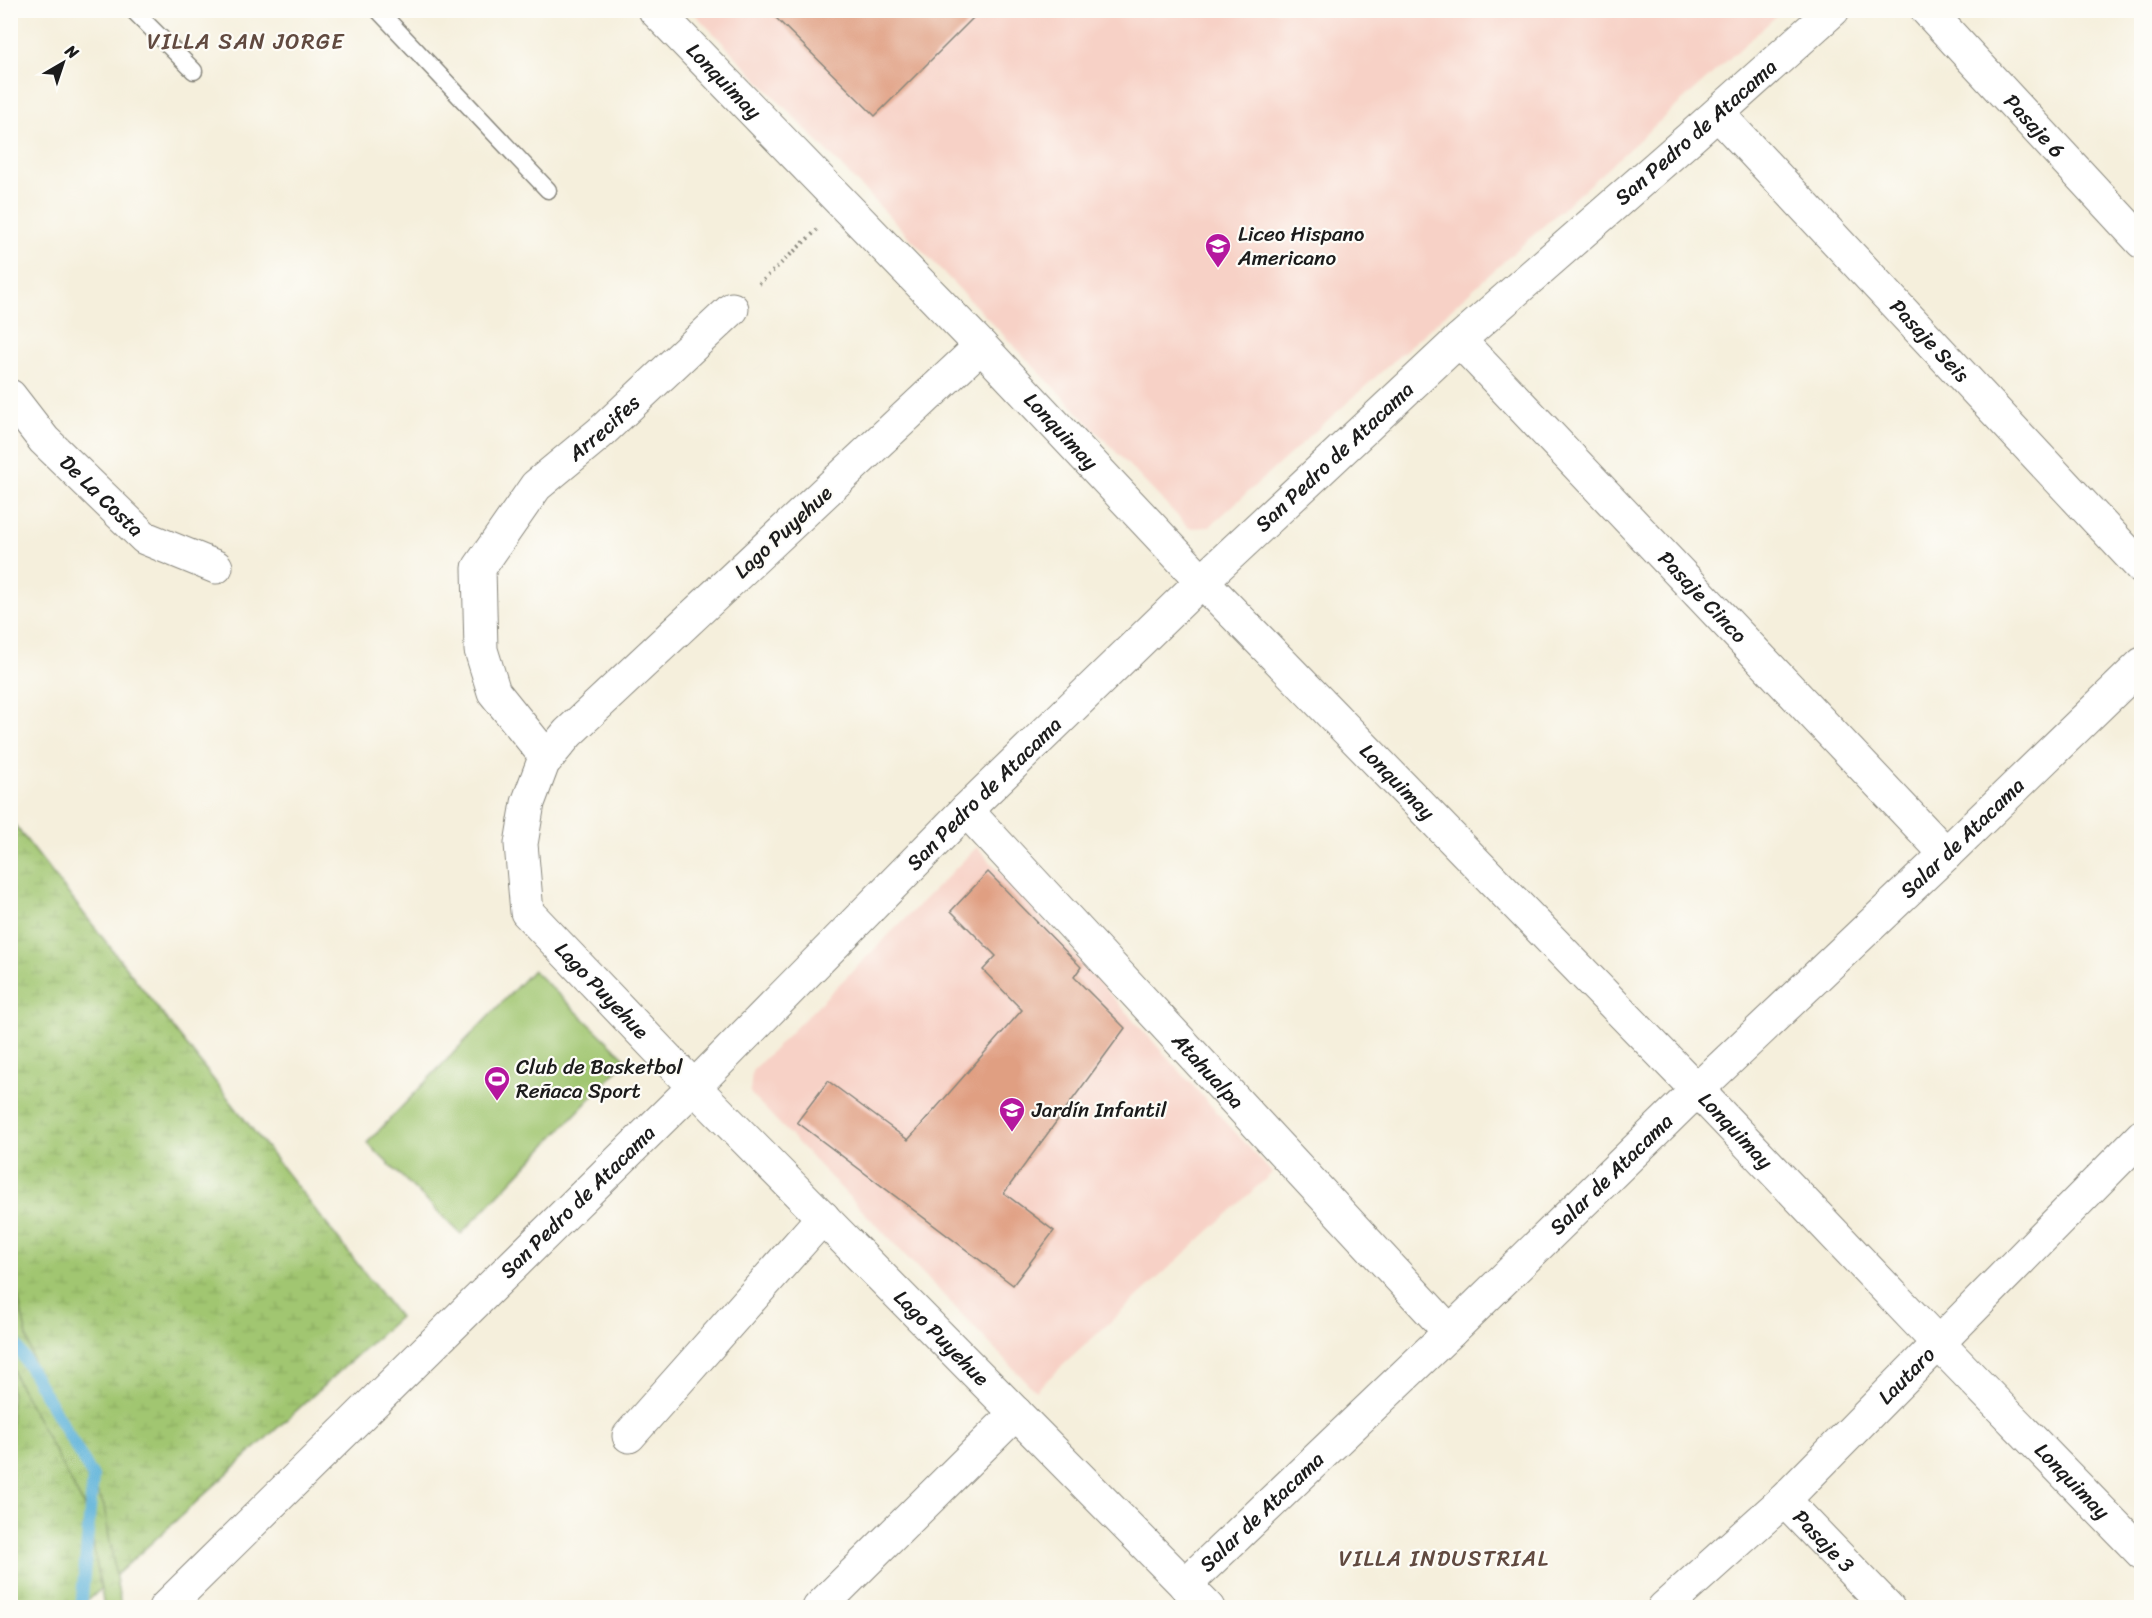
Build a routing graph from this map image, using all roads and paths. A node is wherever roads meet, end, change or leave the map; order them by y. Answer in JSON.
{"nodes":[{"id":1,"x":133,"y":10,"type":"edge"},
{"id":2,"x":378,"y":10,"type":"edge"},
{"id":3,"x":655,"y":10,"type":"edge"},
{"id":4,"x":1833,"y":10,"type":"edge"},
{"id":5,"x":1927,"y":10,"type":"edge"},
{"id":6,"x":194,"y":71,"type":"dead end"},
{"id":7,"x":1718,"y":114,"type":"junction"},
{"id":8,"x":548,"y":190,"type":"dead end"},
{"id":9,"x":843,"y":205,"type":"junction"},
{"id":10,"x":2142,"y":242,"type":"edge"},
{"id":11,"x":790,"y":255,"type":"dead end"},
{"id":12,"x":732,"y":309,"type":"joint"},
{"id":13,"x":1459,"y":340,"type":"junction"},
{"id":14,"x":981,"y":346,"type":"junction"},
{"id":15,"x":10,"y":396,"type":"edge"},
{"id":16,"x":216,"y":567,"type":"dead end"},
{"id":17,"x":2142,"y":568,"type":"edge"},
{"id":18,"x":1202,"y":581,"type":"junction"},
{"id":19,"x":2142,"y":664,"type":"edge"},
{"id":20,"x":547,"y":758,"type":"junction"},
{"id":21,"x":966,"y":810,"type":"junction"},
{"id":22,"x":1946,"y":854,"type":"junction"},
{"id":23,"x":694,"y":1087,"type":"junction"},
{"id":24,"x":1697,"y":1089,"type":"junction"},
{"id":25,"x":2142,"y":1136,"type":"edge"},
{"id":26,"x":823,"y":1217,"type":"junction"},
{"id":27,"x":1450,"y":1332,"type":"junction"},
{"id":28,"x":1938,"y":1343,"type":"junction"},
{"id":29,"x":1016,"y":1413,"type":"junction"},
{"id":30,"x":629,"y":1436,"type":"dead end"},
{"id":31,"x":1784,"y":1500,"type":"junction"},
{"id":32,"x":2142,"y":1553,"type":"edge"},
{"id":33,"x":1196,"y":1596,"type":"edge"},
{"id":34,"x":165,"y":1608,"type":"edge"},
{"id":35,"x":819,"y":1608,"type":"edge"},
{"id":36,"x":1664,"y":1608,"type":"edge"},
{"id":37,"x":1888,"y":1608,"type":"edge"}],
"edges":[{"from":1,"to":6,"type":"lane"},
{"from":2,"to":8,"type":"lane"},
{"from":3,"to":9,"type":"street","name":"Lonquimay"},
{"from":4,"to":7,"type":"street","name":"San Pedro de Atacama"},
{"from":5,"to":10,"type":"street","name":"Pasaje 6"},
{"from":7,"to":13,"type":"street","name":"San Pedro de Atacama"},
{"from":7,"to":17,"type":"street","name":"Pasaje Seis"},
{"from":9,"to":11,"type":"path"},
{"from":9,"to":12,"type":"path"},
{"from":9,"to":14,"type":"street","name":"Lonquimay"},
{"from":12,"to":20,"type":"street","name":"Arrecifes"},
{"from":13,"to":18,"type":"street","name":"San Pedro de Atacama"},
{"from":13,"to":22,"type":"street","name":"Pasaje Cinco"},
{"from":14,"to":18,"type":"street","name":"Lonquimay"},
{"from":14,"to":20,"type":"street","name":"Lago Puyehue"},
{"from":15,"to":16,"type":"street","name":"De La Costa"},
{"from":18,"to":21,"type":"street","name":"San Pedro de Atacama"},
{"from":18,"to":24,"type":"street","name":"Lonquimay"},
{"from":19,"to":22,"type":"street","name":"Salar de Atacama"},
{"from":20,"to":23,"type":"street","name":"Lago Puyehue"},
{"from":21,"to":23,"type":"street","name":"San Pedro de Atacama"},
{"from":21,"to":27,"type":"street","name":"Atahualpa"},
{"from":22,"to":24,"type":"street","name":"Salar de Atacama"},
{"from":23,"to":26,"type":"street","name":"Lago Puyehue"},
{"from":23,"to":34,"type":"street","name":"San Pedro de Atacama"},
{"from":24,"to":27,"type":"street","name":"Salar de Atacama"},
{"from":24,"to":28,"type":"street","name":"Lonquimay"},
{"from":25,"to":28,"type":"street","name":"Lautaro"},
{"from":26,"to":29,"type":"street","name":"Lago Puyehue"},
{"from":26,"to":30,"type":"street"},
{"from":27,"to":33,"type":"street","name":"Salar de Atacama"},
{"from":28,"to":31,"type":"street","name":"Lautaro"},
{"from":28,"to":32,"type":"street","name":"Lonquimay"},
{"from":29,"to":33,"type":"street","name":"Lago Puyehue"},
{"from":29,"to":35,"type":"street"},
{"from":31,"to":36,"type":"street","name":"Lautaro"},
{"from":31,"to":37,"type":"street","name":"Pasaje 3"}]}
